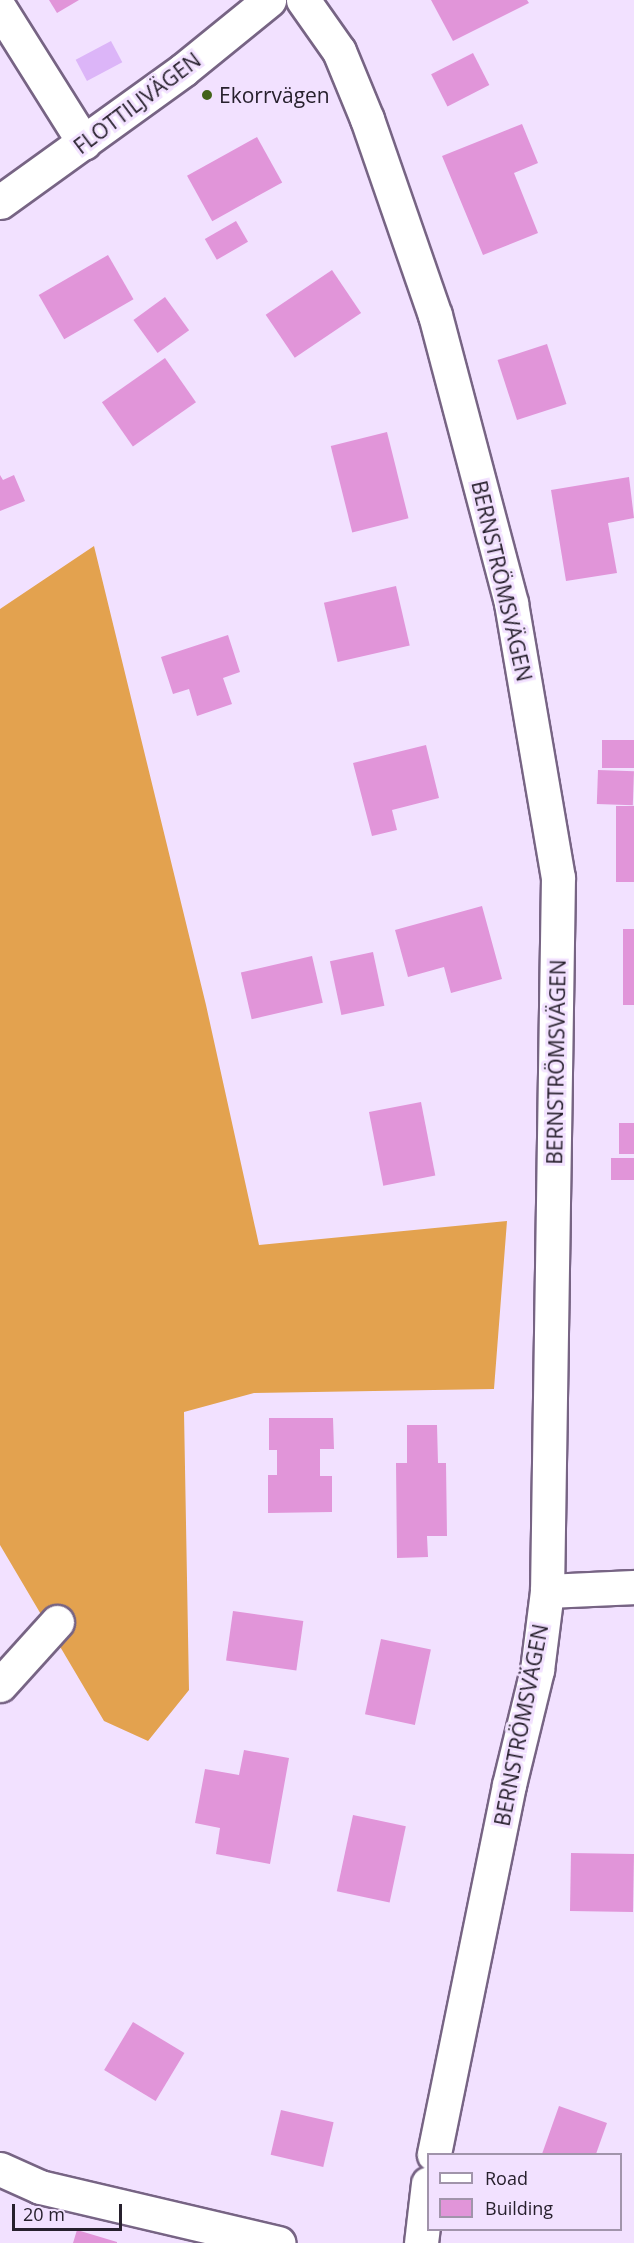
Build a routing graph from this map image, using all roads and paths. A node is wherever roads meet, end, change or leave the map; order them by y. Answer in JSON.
{"nodes":[{"id":1,"x":270,"y":0,"type":"edge"},
{"id":2,"x":303,"y":0,"type":"edge"},
{"id":3,"x":0,"y":9,"type":"edge"},
{"id":4,"x":84,"y":143,"type":"junction"},
{"id":5,"x":0,"y":202,"type":"edge"},
{"id":6,"x":634,"y":1587,"type":"edge"},
{"id":7,"x":546,"y":1591,"type":"junction"},
{"id":8,"x":57,"y":1622,"type":"dead end"},
{"id":9,"x":0,"y":1685,"type":"edge"},
{"id":10,"x":434,"y":2153,"type":"edge"},
{"id":11,"x":0,"y":2169,"type":"edge"},
{"id":12,"x":427,"y":2198,"type":"edge"},
{"id":13,"x":279,"y":2243,"type":"edge"},
{"id":14,"x":421,"y":2243,"type":"edge"}],
"edges":[{"from":1,"to":4,"type":"street","name":"FLOTTILJVÄGEN"},
{"from":2,"to":7,"type":"street","name":"BERNSTRÖMSVÄGEN"},
{"from":3,"to":4,"type":"street"},
{"from":4,"to":5,"type":"street","name":"FLOTTILJVÄGEN"},
{"from":6,"to":7,"type":"street"},
{"from":7,"to":10,"type":"street","name":"BERNSTRÖMSVÄGEN"},
{"from":8,"to":9,"type":"street"},
{"from":11,"to":13,"type":"street"},
{"from":12,"to":14,"type":"street"}]}
